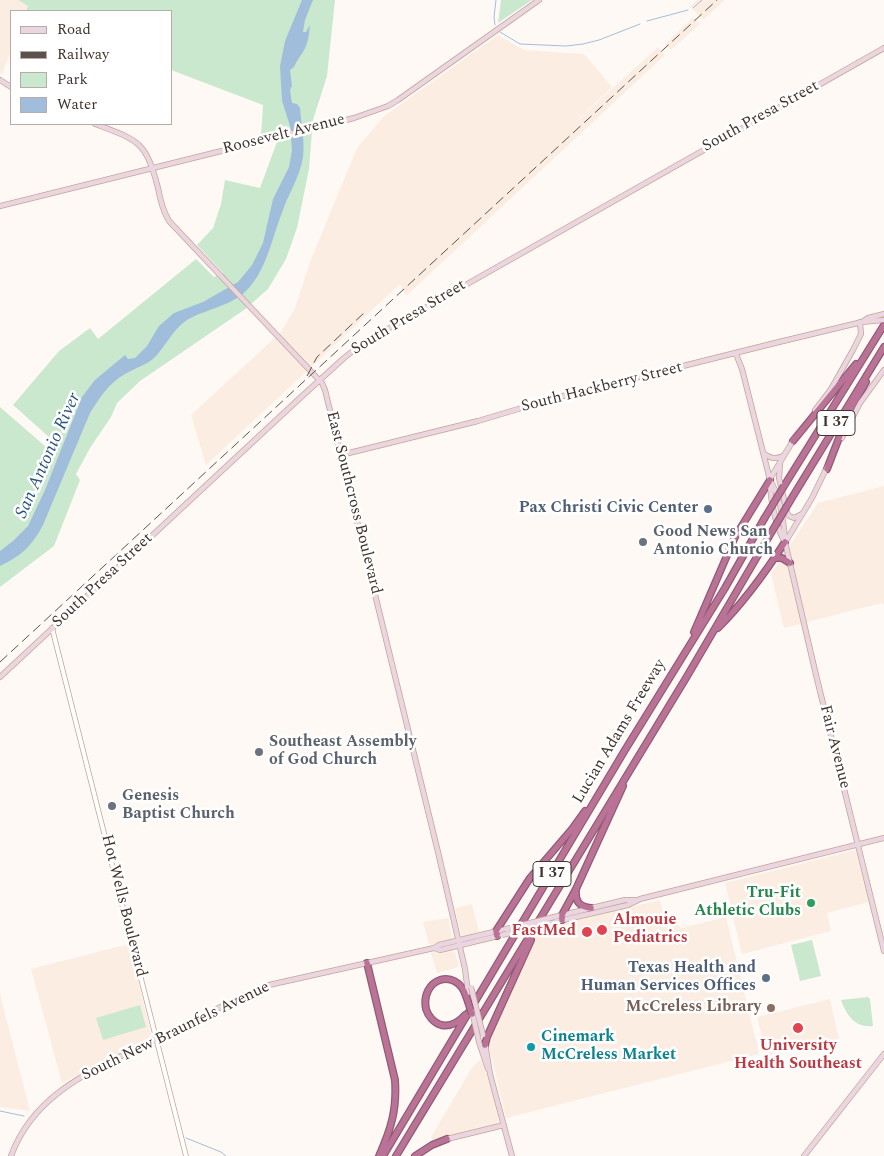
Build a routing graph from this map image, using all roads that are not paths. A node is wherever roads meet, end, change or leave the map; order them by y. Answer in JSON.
{"nodes":[{"id":1,"x":539,"y":0,"type":"edge"},
{"id":2,"x":884,"y":48,"type":"edge"},
{"id":3,"x":98,"y":125,"type":"edge"},
{"id":4,"x":153,"y":168,"type":"junction"},
{"id":5,"x":0,"y":206,"type":"edge"},
{"id":6,"x":884,"y":314,"type":"edge"},
{"id":7,"x":884,"y":320,"type":"edge"},
{"id":8,"x":861,"y":322,"type":"junction"},
{"id":9,"x":884,"y":325,"type":"edge"},
{"id":10,"x":872,"y":342,"type":"junction"},
{"id":11,"x":884,"y":347,"type":"edge"},
{"id":12,"x":736,"y":354,"type":"junction"},
{"id":13,"x":884,"y":370,"type":"edge"},
{"id":14,"x":319,"y":381,"type":"junction"},
{"id":15,"x":793,"y":442,"type":"junction"},
{"id":16,"x":763,"y":452,"type":"junction"},
{"id":17,"x":341,"y":455,"type":"junction"},
{"id":18,"x":784,"y":455,"type":"junction"},
{"id":19,"x":780,"y":462,"type":"junction"},
{"id":20,"x":827,"y":469,"type":"junction"},
{"id":21,"x":770,"y":480,"type":"junction"},
{"id":22,"x":803,"y":514,"type":"junction"},
{"id":23,"x":785,"y":542,"type":"junction"},
{"id":24,"x":775,"y":558,"type":"junction"},
{"id":25,"x":790,"y":564,"type":"junction"},
{"id":26,"x":52,"y":628,"type":"junction"},
{"id":27,"x":711,"y":635,"type":"junction"},
{"id":28,"x":683,"y":655,"type":"junction"},
{"id":29,"x":0,"y":677,"type":"edge"},
{"id":30,"x":620,"y":760,"type":"junction"},
{"id":31,"x":628,"y":772,"type":"junction"},
{"id":32,"x":884,"y":838,"type":"edge"},
{"id":33,"x":857,"y":845,"type":"junction"},
{"id":34,"x":576,"y":889,"type":"junction"},
{"id":35,"x":552,"y":898,"type":"junction"},
{"id":36,"x":640,"y":899,"type":"junction"},
{"id":37,"x":591,"y":908,"type":"junction"},
{"id":38,"x":562,"y":918,"type":"junction"},
{"id":39,"x":498,"y":934,"type":"junction"},
{"id":40,"x":458,"y":943,"type":"junction"},
{"id":41,"x":884,"y":951,"type":"edge"},
{"id":42,"x":367,"y":963,"type":"junction"},
{"id":43,"x":465,"y":970,"type":"junction"},
{"id":44,"x":483,"y":988,"type":"junction"},
{"id":45,"x":467,"y":994,"type":"junction"},
{"id":46,"x":472,"y":1014,"type":"joint"},
{"id":47,"x":156,"y":1039,"type":"junction"},
{"id":48,"x":485,"y":1045,"type":"junction"},
{"id":49,"x":884,"y":1054,"type":"edge"},
{"id":50,"x":490,"y":1074,"type":"junction"},
{"id":51,"x":504,"y":1125,"type":"junction"},
{"id":52,"x":447,"y":1139,"type":"joint"},
{"id":53,"x":11,"y":1156,"type":"edge"},
{"id":54,"x":186,"y":1156,"type":"edge"},
{"id":55,"x":378,"y":1156,"type":"edge"},
{"id":56,"x":383,"y":1156,"type":"edge"},
{"id":57,"x":396,"y":1156,"type":"edge"},
{"id":58,"x":415,"y":1156,"type":"edge"},
{"id":59,"x":512,"y":1156,"type":"edge"},
{"id":60,"x":804,"y":1156,"type":"edge"}],
"edges":[{"from":1,"to":4,"type":"main road","name":"Roosevelt Avenue"},
{"from":2,"to":14,"type":"main road","name":"South Presa Street"},
{"from":3,"to":4,"type":"main road","name":"East Southcross Boulevard"},
{"from":4,"to":5,"type":"main road","name":"Roosevelt Avenue"},
{"from":4,"to":14,"type":"main road","name":"East Southcross Boulevard"},
{"from":6,"to":8,"type":"main road","name":"South Hackberry Street"},
{"from":7,"to":8,"type":"main road","name":"South Hackberry Street"},
{"from":8,"to":12,"type":"main road","name":"South Hackberry Street"},
{"from":8,"to":15,"type":"main road"},
{"from":9,"to":10,"type":"highway","name":"Lucian Adams Freeway","number":"I 37"},
{"from":10,"to":15,"type":"highway"},
{"from":10,"to":28,"type":"highway","name":"Lucian Adams Freeway","number":"I 37","bridge":true},
{"from":11,"to":20,"type":"highway"},
{"from":11,"to":27,"type":"highway","name":"Lucian Adams Freeway","number":"I 37","bridge":true},
{"from":12,"to":16,"type":"main road","name":"Fair Avenue"},
{"from":12,"to":17,"type":"main road","name":"South Hackberry Street"},
{"from":13,"to":20,"type":"main road"},
{"from":14,"to":17,"type":"main road","name":"East Southcross Boulevard"},
{"from":14,"to":26,"type":"main road","name":"South Presa Street"},
{"from":15,"to":18,"type":"main road"},
{"from":16,"to":18,"type":"main road"},
{"from":16,"to":21,"type":"main road","name":"Fair Avenue"},
{"from":17,"to":40,"type":"main road","name":"East Southcross Boulevard"},
{"from":18,"to":19,"type":"main road"},
{"from":19,"to":21,"type":"main road"},
{"from":19,"to":22,"type":"main road"},
{"from":20,"to":22,"type":"main road"},
{"from":21,"to":23,"type":"main road","name":"Fair Avenue"},
{"from":21,"to":28,"type":"highway"},
{"from":22,"to":23,"type":"main road"},
{"from":23,"to":24,"type":"highway"},
{"from":23,"to":25,"type":"main road","name":"Fair Avenue"},
{"from":24,"to":25,"type":"highway"},
{"from":24,"to":27,"type":"highway"},
{"from":25,"to":33,"type":"main road","name":"Fair Avenue"},
{"from":26,"to":29,"type":"main road","name":"South Presa Street"},
{"from":26,"to":47,"type":"street","name":"Hot Wells Boulevard"},
{"from":27,"to":31,"type":"highway","name":"Lucian Adams Freeway","number":"I 37"},
{"from":28,"to":30,"type":"highway","name":"Lucian Adams Freeway","number":"I 37"},
{"from":30,"to":39,"type":"highway"},
{"from":30,"to":44,"type":"highway","name":"Lucian Adams Freeway","number":"I 37"},
{"from":31,"to":34,"type":"highway"},
{"from":31,"to":35,"type":"highway","name":"Lucian Adams Freeway","number":"I 37"},
{"from":32,"to":33,"type":"main road","name":"South New Braunfels Avenue"},
{"from":33,"to":36,"type":"main road","name":"South New Braunfels Avenue"},
{"from":33,"to":41,"type":"main road","name":"Fair Avenue"},
{"from":34,"to":37,"type":"highway"},
{"from":34,"to":38,"type":"highway"},
{"from":35,"to":48,"type":"highway"},
{"from":35,"to":57,"type":"highway","name":"Lucian Adams Freeway","number":"I 37"},
{"from":36,"to":37,"type":"main road","name":"South New Braunfels Avenue"},
{"from":36,"to":38,"type":"main road","name":"South New Braunfels Avenue"},
{"from":37,"to":38,"type":"main road","name":"South New Braunfels Avenue"},
{"from":38,"to":39,"type":"main road","name":"South New Braunfels Avenue","bridge":true},
{"from":38,"to":39,"type":"main road","name":"South New Braunfels Avenue","bridge":true},
{"from":39,"to":40,"type":"main road","name":"South New Braunfels Avenue"},
{"from":40,"to":42,"type":"main road","name":"South New Braunfels Avenue"},
{"from":40,"to":43,"type":"main road","name":"East Southcross Boulevard"},
{"from":42,"to":47,"type":"main road","name":"South New Braunfels Avenue"},
{"from":42,"to":55,"type":"highway"},
{"from":43,"to":45,"type":"main road","name":"East Southcross Boulevard"},
{"from":43,"to":48,"type":"main road","name":"East Southcross Boulevard","bridge":true},
{"from":44,"to":45,"type":"highway"},
{"from":44,"to":56,"type":"highway","name":"Lucian Adams Freeway","number":"I 37"},
{"from":45,"to":46,"type":"highway","bridge":true},
{"from":46,"to":50,"type":"main road","name":"East Southcross Boulevard","bridge":true},
{"from":47,"to":53,"type":"main road","name":"South New Braunfels Avenue"},
{"from":47,"to":54,"type":"street","name":"Hot Wells Boulevard"},
{"from":48,"to":50,"type":"main road","name":"East Southcross Boulevard"},
{"from":49,"to":60,"type":"main road"},
{"from":50,"to":51,"type":"main road","name":"East Southcross Boulevard"},
{"from":51,"to":52,"type":"main road"},
{"from":51,"to":59,"type":"main road","name":"East Southcross Boulevard"},
{"from":52,"to":58,"type":"highway"}]}
